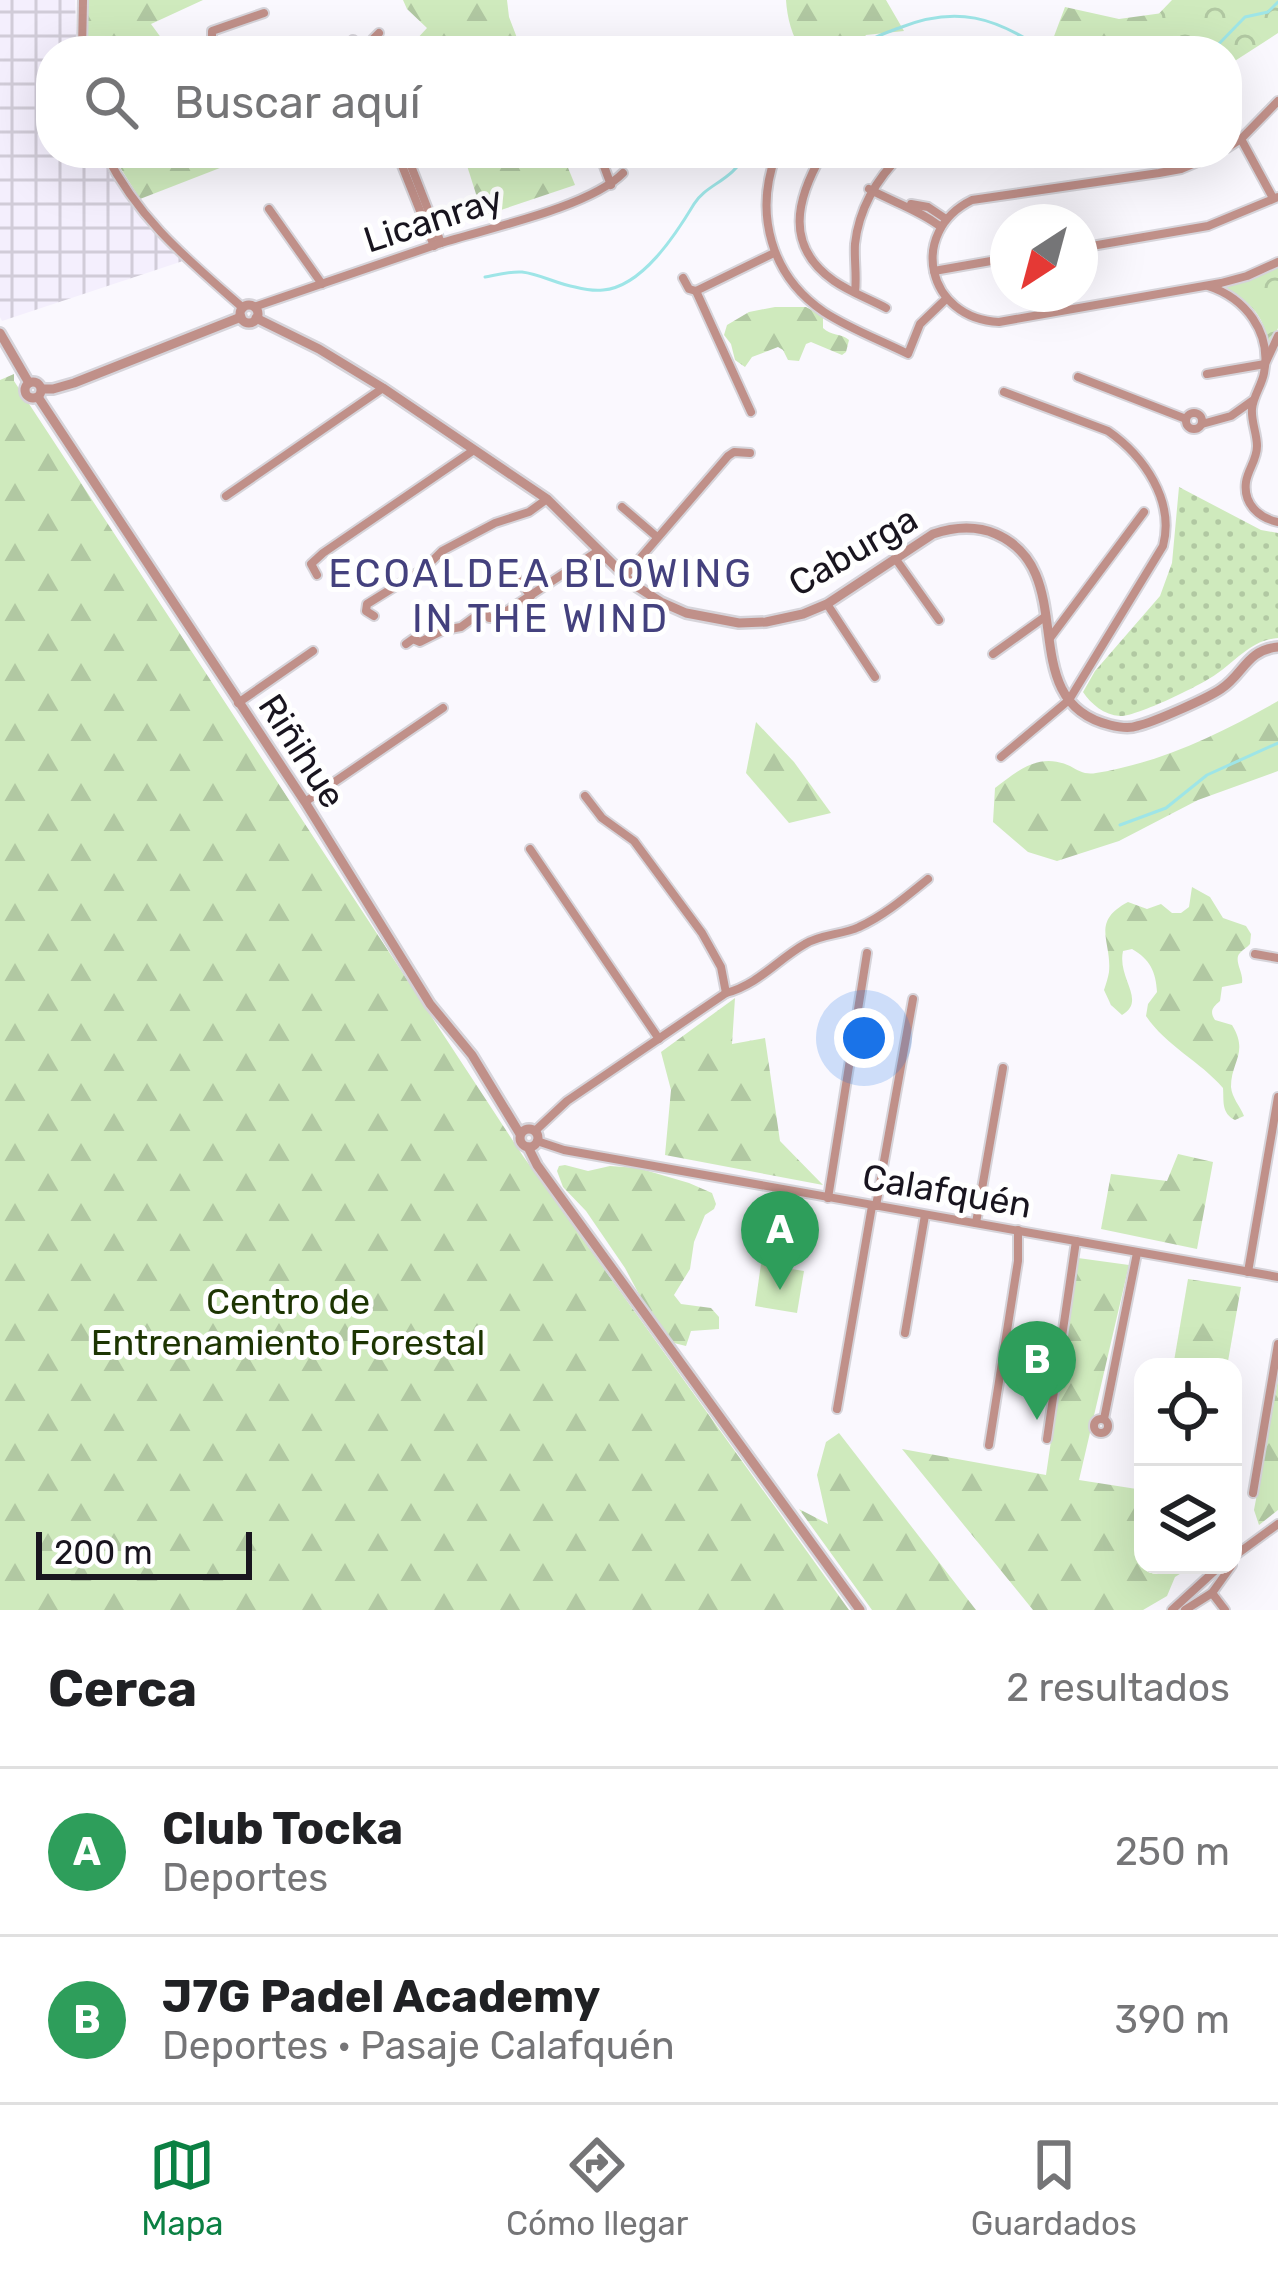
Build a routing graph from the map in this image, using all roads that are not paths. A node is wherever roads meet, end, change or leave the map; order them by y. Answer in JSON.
{"nodes":[{"id":1,"x":83,"y":0,"type":"edge"},
{"id":2,"x":263,"y":14,"type":"dead end"},
{"id":3,"x":379,"y":33,"type":"dead end"},
{"id":4,"x":82,"y":36,"type":"edge"},
{"id":5,"x":210,"y":36,"type":"edge"},
{"id":6,"x":376,"y":36,"type":"edge"},
{"id":7,"x":1278,"y":101,"type":"edge"},
{"id":8,"x":1242,"y":138,"type":"edge"},
{"id":9,"x":1242,"y":141,"type":"edge"},
{"id":10,"x":113,"y":168,"type":"edge"},
{"id":11,"x":408,"y":168,"type":"edge"},
{"id":12,"x":604,"y":168,"type":"edge"},
{"id":13,"x":771,"y":168,"type":"edge"},
{"id":14,"x":818,"y":168,"type":"edge"},
{"id":15,"x":888,"y":168,"type":"edge"},
{"id":16,"x":1180,"y":168,"type":"edge"},
{"id":17,"x":623,"y":173,"type":"dead end"},
{"id":18,"x":610,"y":185,"type":"junction"},
{"id":19,"x":870,"y":189,"type":"junction"},
{"id":20,"x":1275,"y":197,"type":"edge"},
{"id":21,"x":269,"y":209,"type":"dead end"},
{"id":22,"x":944,"y":223,"type":"junction"},
{"id":23,"x":438,"y":244,"type":"junction"},
{"id":24,"x":1098,"y":245,"type":"edge"},
{"id":25,"x":774,"y":253,"type":"junction"},
{"id":26,"x":990,"y":261,"type":"edge"},
{"id":27,"x":1278,"y":262,"type":"edge"},
{"id":28,"x":934,"y":272,"type":"junction"},
{"id":29,"x":683,"y":278,"type":"dead end"},
{"id":30,"x":322,"y":284,"type":"junction"},
{"id":31,"x":1206,"y":285,"type":"junction"},
{"id":32,"x":696,"y":291,"type":"junction"},
{"id":33,"x":855,"y":292,"type":"junction"},
{"id":34,"x":947,"y":298,"type":"junction"},
{"id":35,"x":886,"y":308,"type":"dead end"},
{"id":36,"x":248,"y":312,"type":"junction"},
{"id":37,"x":0,"y":334,"type":"edge"},
{"id":38,"x":1278,"y":336,"type":"edge"},
{"id":39,"x":1265,"y":364,"type":"junction"},
{"id":40,"x":1207,"y":374,"type":"dead end"},
{"id":41,"x":1078,"y":377,"type":"dead end"},
{"id":42,"x":383,"y":388,"type":"junction"},
{"id":43,"x":1004,"y":392,"type":"dead end"},
{"id":44,"x":40,"y":393,"type":"junction"},
{"id":45,"x":1253,"y":400,"type":"junction"},
{"id":46,"x":751,"y":412,"type":"dead end"},
{"id":47,"x":1231,"y":416,"type":"junction"},
{"id":48,"x":1253,"y":426,"type":"junction"},
{"id":49,"x":474,"y":450,"type":"junction"},
{"id":50,"x":750,"y":453,"type":"dead end"},
{"id":51,"x":226,"y":496,"type":"dead end"},
{"id":52,"x":547,"y":499,"type":"junction"},
{"id":53,"x":622,"y":507,"type":"dead end"},
{"id":54,"x":1144,"y":512,"type":"dead end"},
{"id":55,"x":1278,"y":522,"type":"edge"},
{"id":56,"x":657,"y":537,"type":"junction"},
{"id":57,"x":598,"y":551,"type":"junction"},
{"id":58,"x":895,"y":558,"type":"junction"},
{"id":59,"x":506,"y":565,"type":"dead end"},
{"id":60,"x":317,"y":575,"type":"dead end"},
{"id":61,"x":624,"y":578,"type":"junction"},
{"id":62,"x":530,"y":596,"type":"junction"},
{"id":63,"x":827,"y":604,"type":"junction"},
{"id":64,"x":374,"y":616,"type":"dead end"},
{"id":65,"x":1046,"y":616,"type":"junction"},
{"id":66,"x":939,"y":620,"type":"dead end"},
{"id":67,"x":1049,"y":639,"type":"junction"},
{"id":68,"x":406,"y":644,"type":"dead end"},
{"id":69,"x":1278,"y":647,"type":"edge"},
{"id":70,"x":313,"y":652,"type":"dead end"},
{"id":71,"x":993,"y":654,"type":"dead end"},
{"id":72,"x":875,"y":677,"type":"dead end"},
{"id":73,"x":1069,"y":700,"type":"junction"},
{"id":74,"x":238,"y":703,"type":"junction"},
{"id":75,"x":443,"y":709,"type":"dead end"},
{"id":76,"x":1001,"y":758,"type":"dead end"},
{"id":77,"x":585,"y":796,"type":"dead end"},
{"id":78,"x":305,"y":802,"type":"junction"},
{"id":79,"x":530,"y":849,"type":"dead end"},
{"id":80,"x":928,"y":879,"type":"dead end"},
{"id":81,"x":868,"y":953,"type":"dead end"},
{"id":82,"x":1255,"y":954,"type":"dead end"},
{"id":83,"x":1278,"y":958,"type":"edge"},
{"id":84,"x":726,"y":993,"type":"junction"},
{"id":85,"x":913,"y":999,"type":"dead end"},
{"id":86,"x":659,"y":1039,"type":"junction"},
{"id":87,"x":1003,"y":1068,"type":"dead end"},
{"id":88,"x":1278,"y":1097,"type":"edge"},
{"id":89,"x":533,"y":1140,"type":"junction"},
{"id":90,"x":828,"y":1198,"type":"junction"},
{"id":91,"x":874,"y":1206,"type":"junction"},
{"id":92,"x":925,"y":1215,"type":"junction"},
{"id":93,"x":976,"y":1223,"type":"junction"},
{"id":94,"x":1018,"y":1230,"type":"junction"},
{"id":95,"x":1076,"y":1241,"type":"junction"},
{"id":96,"x":1137,"y":1253,"type":"junction"},
{"id":97,"x":1248,"y":1272,"type":"junction"},
{"id":98,"x":1278,"y":1277,"type":"edge"},
{"id":99,"x":905,"y":1334,"type":"dead end"},
{"id":100,"x":1278,"y":1345,"type":"edge"},
{"id":101,"x":836,"y":1409,"type":"dead end"},
{"id":102,"x":1104,"y":1419,"type":"dead end"},
{"id":103,"x":1047,"y":1439,"type":"dead end"},
{"id":104,"x":989,"y":1445,"type":"dead end"},
{"id":105,"x":1253,"y":1493,"type":"dead end"},
{"id":106,"x":1278,"y":1524,"type":"edge"},
{"id":107,"x":1242,"y":1552,"type":"edge"},
{"id":108,"x":1212,"y":1574,"type":"edge"},
{"id":109,"x":1225,"y":1574,"type":"edge"},
{"id":110,"x":1212,"y":1593,"type":"junction"},
{"id":111,"x":860,"y":1610,"type":"edge"},
{"id":112,"x":1172,"y":1610,"type":"edge"},
{"id":113,"x":1185,"y":1610,"type":"edge"},
{"id":114,"x":1225,"y":1610,"type":"edge"}],
"edges":[{"from":1,"to":4,"type":"street"},
{"from":2,"to":5,"type":"street"},
{"from":3,"to":6,"type":"street"},
{"from":7,"to":8,"type":"street"},
{"from":9,"to":20,"type":"street"},
{"from":10,"to":36,"type":"street","name":"Caburga"},
{"from":11,"to":23,"type":"street"},
{"from":12,"to":18,"type":"street"},
{"from":13,"to":25,"type":"street"},
{"from":14,"to":33,"type":"street"},
{"from":15,"to":19,"type":"street"},
{"from":16,"to":22,"type":"street"},
{"from":17,"to":18,"type":"street","name":"Licanray"},
{"from":18,"to":23,"type":"street","name":"Licanray"},
{"from":19,"to":22,"type":"street"},
{"from":19,"to":33,"type":"street"},
{"from":20,"to":24,"type":"street"},
{"from":21,"to":30,"type":"street"},
{"from":22,"to":28,"type":"street"},
{"from":23,"to":30,"type":"street","name":"Licanray"},
{"from":25,"to":32,"type":"street"},
{"from":25,"to":34,"type":"street"},
{"from":26,"to":28,"type":"street"},
{"from":27,"to":31,"type":"street"},
{"from":28,"to":34,"type":"street"},
{"from":29,"to":32,"type":"street"},
{"from":30,"to":36,"type":"street","name":"Licanray"},
{"from":31,"to":34,"type":"street"},
{"from":31,"to":39,"type":"street"},
{"from":32,"to":46,"type":"street"},
{"from":33,"to":35,"type":"street"},
{"from":36,"to":42,"type":"street","name":"Caburga"},
{"from":36,"to":44,"type":"street","name":"Licanray"},
{"from":37,"to":44,"type":"street"},
{"from":38,"to":39,"type":"street"},
{"from":39,"to":40,"type":"street"},
{"from":39,"to":45,"type":"street"},
{"from":41,"to":47,"type":"street"},
{"from":42,"to":49,"type":"street","name":"Caburga"},
{"from":42,"to":51,"type":"street"},
{"from":43,"to":73,"type":"street"},
{"from":44,"to":74,"type":"street","name":"Riñihue"},
{"from":45,"to":47,"type":"street"},
{"from":45,"to":48,"type":"street"},
{"from":47,"to":48,"type":"street"},
{"from":48,"to":55,"type":"street"},
{"from":49,"to":52,"type":"street","name":"Caburga"},
{"from":49,"to":60,"type":"street"},
{"from":50,"to":56,"type":"street"},
{"from":52,"to":57,"type":"street","name":"Caburga"},
{"from":52,"to":64,"type":"street"},
{"from":53,"to":56,"type":"street"},
{"from":54,"to":67,"type":"street"},
{"from":56,"to":61,"type":"street"},
{"from":57,"to":61,"type":"street","name":"Caburga"},
{"from":57,"to":62,"type":"street"},
{"from":58,"to":63,"type":"street","name":"Caburga"},
{"from":58,"to":65,"type":"street","name":"Caburga"},
{"from":58,"to":66,"type":"street"},
{"from":59,"to":62,"type":"street"},
{"from":61,"to":63,"type":"street","name":"Caburga"},
{"from":62,"to":68,"type":"street"},
{"from":63,"to":72,"type":"street"},
{"from":65,"to":67,"type":"street","name":"Caburga"},
{"from":65,"to":71,"type":"street"},
{"from":67,"to":73,"type":"street","name":"Caburga"},
{"from":69,"to":73,"type":"street"},
{"from":70,"to":74,"type":"street"},
{"from":73,"to":76,"type":"street"},
{"from":74,"to":78,"type":"street","name":"Riñihue"},
{"from":75,"to":78,"type":"street"},
{"from":77,"to":84,"type":"street"},
{"from":78,"to":89,"type":"street","name":"Riñihue"},
{"from":79,"to":86,"type":"street"},
{"from":80,"to":84,"type":"street"},
{"from":81,"to":90,"type":"street"},
{"from":82,"to":83,"type":"street"},
{"from":84,"to":86,"type":"street"},
{"from":85,"to":91,"type":"street"},
{"from":86,"to":89,"type":"street"},
{"from":87,"to":93,"type":"street"},
{"from":88,"to":97,"type":"street"},
{"from":89,"to":90,"type":"street","name":"Calafquén"},
{"from":89,"to":111,"type":"street","name":"Riñihue"},
{"from":90,"to":91,"type":"street","name":"Calafquén"},
{"from":91,"to":92,"type":"street","name":"Calafquén"},
{"from":91,"to":101,"type":"street"},
{"from":92,"to":93,"type":"street","name":"Calafquén"},
{"from":92,"to":99,"type":"street"},
{"from":93,"to":94,"type":"street","name":"Calafquén"},
{"from":94,"to":95,"type":"street","name":"Calafquén"},
{"from":94,"to":104,"type":"street"},
{"from":95,"to":96,"type":"street","name":"Calafquén"},
{"from":95,"to":103,"type":"street"},
{"from":96,"to":97,"type":"street","name":"Calafquén"},
{"from":96,"to":102,"type":"street"},
{"from":97,"to":98,"type":"street","name":"Calafquén"},
{"from":100,"to":105,"type":"street"},
{"from":106,"to":107,"type":"street"},
{"from":108,"to":112,"type":"street"},
{"from":109,"to":110,"type":"street"},
{"from":110,"to":113,"type":"street"},
{"from":110,"to":114,"type":"street"}]}
